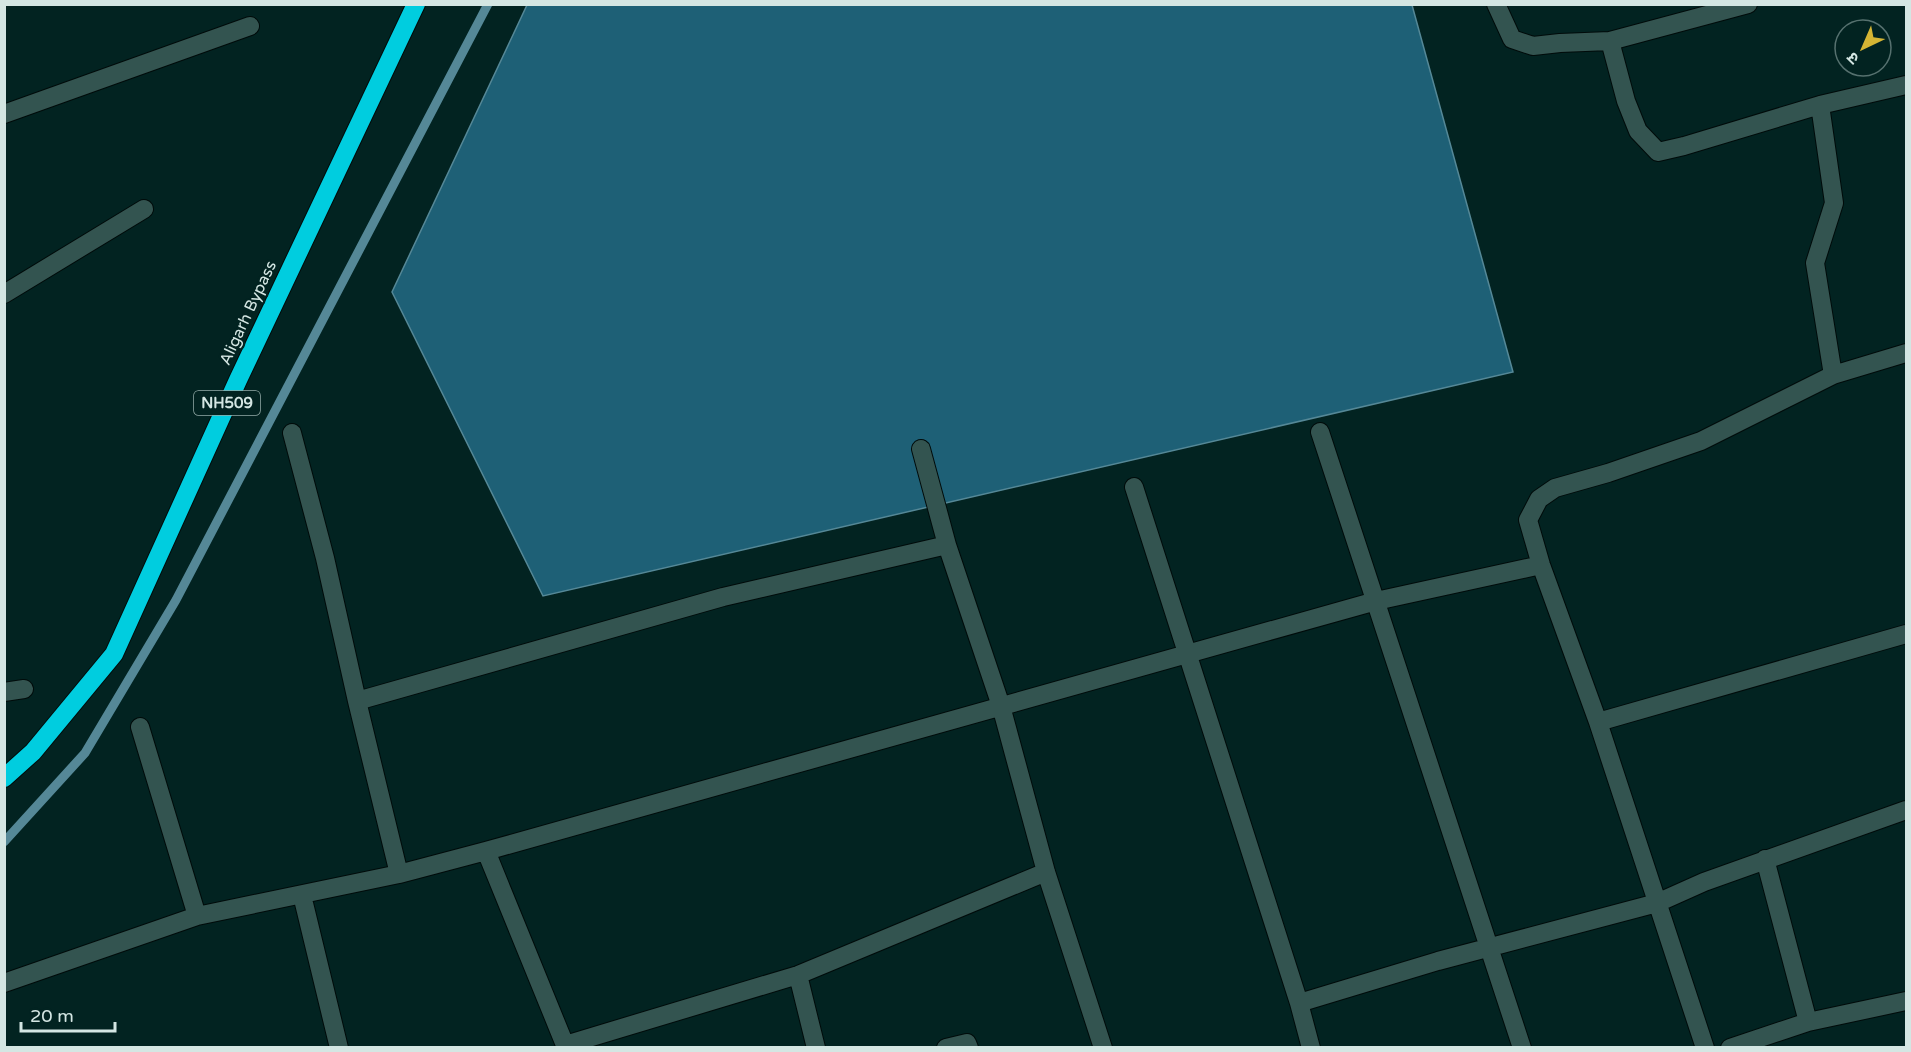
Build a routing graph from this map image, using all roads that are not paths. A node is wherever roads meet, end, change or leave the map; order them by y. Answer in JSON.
{"nodes":[{"id":1,"x":416,"y":4,"type":"edge"},
{"id":2,"x":1496,"y":4,"type":"edge"},
{"id":3,"x":1748,"y":4,"type":"edge"},
{"id":4,"x":250,"y":26,"type":"dead end"},
{"id":5,"x":1610,"y":41,"type":"junction"},
{"id":6,"x":1906,"y":85,"type":"edge"},
{"id":7,"x":1820,"y":105,"type":"junction"},
{"id":8,"x":4,"y":114,"type":"edge"},
{"id":9,"x":144,"y":209,"type":"dead end"},
{"id":10,"x":4,"y":294,"type":"edge"},
{"id":11,"x":1906,"y":353,"type":"edge"},
{"id":12,"x":1833,"y":375,"type":"junction"},
{"id":13,"x":1320,"y":432,"type":"dead end"},
{"id":14,"x":292,"y":433,"type":"dead end"},
{"id":15,"x":921,"y":449,"type":"dead end"},
{"id":16,"x":1134,"y":487,"type":"dead end"},
{"id":17,"x":947,"y":545,"type":"junction"},
{"id":18,"x":1541,"y":565,"type":"junction"},
{"id":19,"x":1376,"y":601,"type":"junction"},
{"id":20,"x":1906,"y":634,"type":"edge"},
{"id":21,"x":1187,"y":655,"type":"junction"},
{"id":22,"x":24,"y":689,"type":"dead end"},
{"id":23,"x":4,"y":692,"type":"edge"},
{"id":24,"x":357,"y":701,"type":"junction"},
{"id":25,"x":1001,"y":706,"type":"junction"},
{"id":26,"x":1598,"y":722,"type":"junction"},
{"id":27,"x":140,"y":727,"type":"dead end"},
{"id":28,"x":4,"y":778,"type":"edge"},
{"id":29,"x":1906,"y":810,"type":"edge"},
{"id":30,"x":486,"y":851,"type":"junction"},
{"id":31,"x":1765,"y":859,"type":"junction"},
{"id":32,"x":1046,"y":872,"type":"junction"},
{"id":33,"x":399,"y":874,"type":"junction"},
{"id":34,"x":302,"y":895,"type":"junction"},
{"id":35,"x":1657,"y":903,"type":"junction"},
{"id":36,"x":197,"y":916,"type":"junction"},
{"id":37,"x":1489,"y":949,"type":"junction"},
{"id":38,"x":798,"y":975,"type":"junction"},
{"id":39,"x":4,"y":983,"type":"edge"},
{"id":40,"x":1906,"y":1001,"type":"edge"},
{"id":41,"x":1299,"y":1003,"type":"junction"},
{"id":42,"x":1808,"y":1022,"type":"junction"},
{"id":43,"x":565,"y":1046,"type":"edge"},
{"id":44,"x":336,"y":1047,"type":"edge"},
{"id":45,"x":816,"y":1047,"type":"edge"},
{"id":46,"x":946,"y":1047,"type":"edge"},
{"id":47,"x":969,"y":1047,"type":"edge"},
{"id":48,"x":1103,"y":1047,"type":"edge"},
{"id":49,"x":1311,"y":1047,"type":"edge"},
{"id":50,"x":1522,"y":1047,"type":"edge"},
{"id":51,"x":1705,"y":1047,"type":"edge"},
{"id":52,"x":1730,"y":1047,"type":"edge"}],
"edges":[{"from":1,"to":28,"type":"highway","name":"Aligarh Bypass","number":"NH509"},
{"from":2,"to":5,"type":"street"},
{"from":3,"to":5,"type":"street"},
{"from":4,"to":8,"type":"street"},
{"from":5,"to":7,"type":"street"},
{"from":6,"to":7,"type":"street"},
{"from":7,"to":12,"type":"street"},
{"from":9,"to":10,"type":"street"},
{"from":11,"to":12,"type":"street"},
{"from":12,"to":18,"type":"street"},
{"from":13,"to":19,"type":"street"},
{"from":14,"to":24,"type":"street"},
{"from":15,"to":17,"type":"street"},
{"from":16,"to":21,"type":"street"},
{"from":17,"to":24,"type":"street"},
{"from":17,"to":25,"type":"street"},
{"from":18,"to":19,"type":"street"},
{"from":18,"to":26,"type":"street"},
{"from":19,"to":21,"type":"street"},
{"from":19,"to":37,"type":"street"},
{"from":20,"to":26,"type":"street"},
{"from":21,"to":25,"type":"street"},
{"from":21,"to":41,"type":"street"},
{"from":22,"to":23,"type":"street"},
{"from":24,"to":33,"type":"street"},
{"from":25,"to":30,"type":"street"},
{"from":25,"to":32,"type":"street"},
{"from":26,"to":35,"type":"street"},
{"from":27,"to":36,"type":"street"},
{"from":29,"to":31,"type":"street"},
{"from":30,"to":33,"type":"street"},
{"from":30,"to":43,"type":"street"},
{"from":31,"to":35,"type":"street"},
{"from":31,"to":42,"type":"street"},
{"from":32,"to":38,"type":"street"},
{"from":32,"to":48,"type":"street"},
{"from":33,"to":34,"type":"street"},
{"from":34,"to":36,"type":"street"},
{"from":34,"to":44,"type":"street"},
{"from":35,"to":37,"type":"street"},
{"from":35,"to":51,"type":"street"},
{"from":36,"to":39,"type":"street"},
{"from":37,"to":41,"type":"street"},
{"from":37,"to":50,"type":"street"},
{"from":38,"to":43,"type":"street"},
{"from":38,"to":45,"type":"street"},
{"from":40,"to":42,"type":"street"},
{"from":41,"to":49,"type":"street"},
{"from":42,"to":52,"type":"street"},
{"from":46,"to":47,"type":"street"}]}
